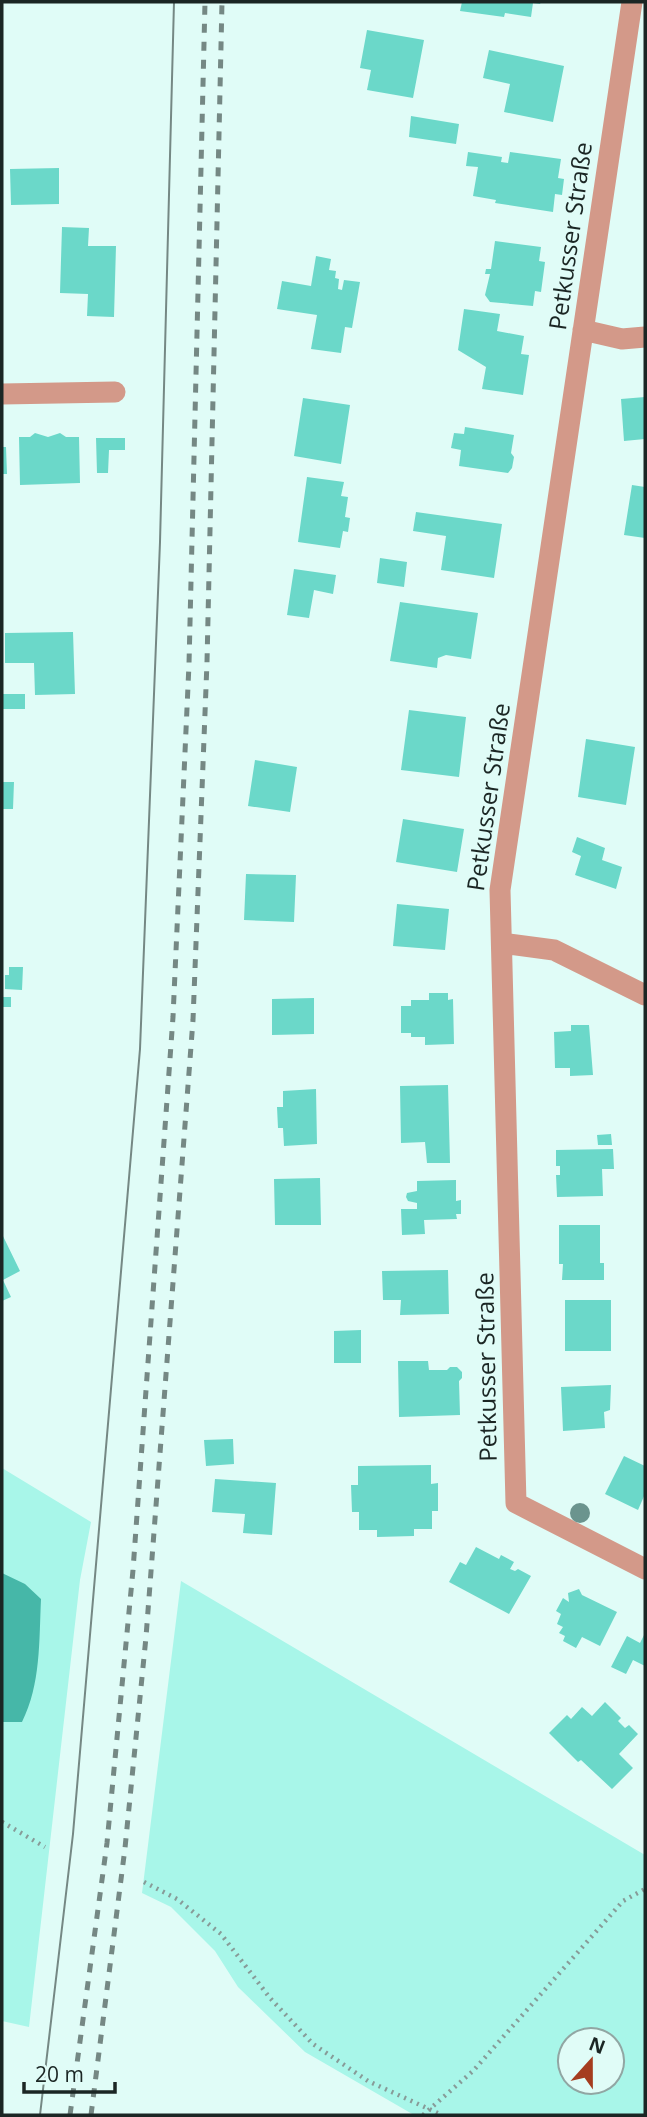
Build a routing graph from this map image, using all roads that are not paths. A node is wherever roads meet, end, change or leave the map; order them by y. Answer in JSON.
{"nodes":[{"id":1,"x":632,"y":2,"type":"edge"},
{"id":2,"x":583,"y":330,"type":"junction"},
{"id":3,"x":645,"y":337,"type":"edge"},
{"id":4,"x":114,"y":392,"type":"dead end"},
{"id":5,"x":2,"y":394,"type":"edge"},
{"id":6,"x":502,"y":943,"type":"junction"},
{"id":7,"x":645,"y":995,"type":"edge"},
{"id":8,"x":645,"y":1569,"type":"edge"}],
"edges":[{"from":1,"to":2,"type":"street","name":"Petkusser Straße"},
{"from":2,"to":3,"type":"street"},
{"from":2,"to":6,"type":"street","name":"Petkusser Straße"},
{"from":4,"to":5,"type":"street"},
{"from":6,"to":7,"type":"street"},
{"from":6,"to":8,"type":"street","name":"Petkusser Straße"}]}
